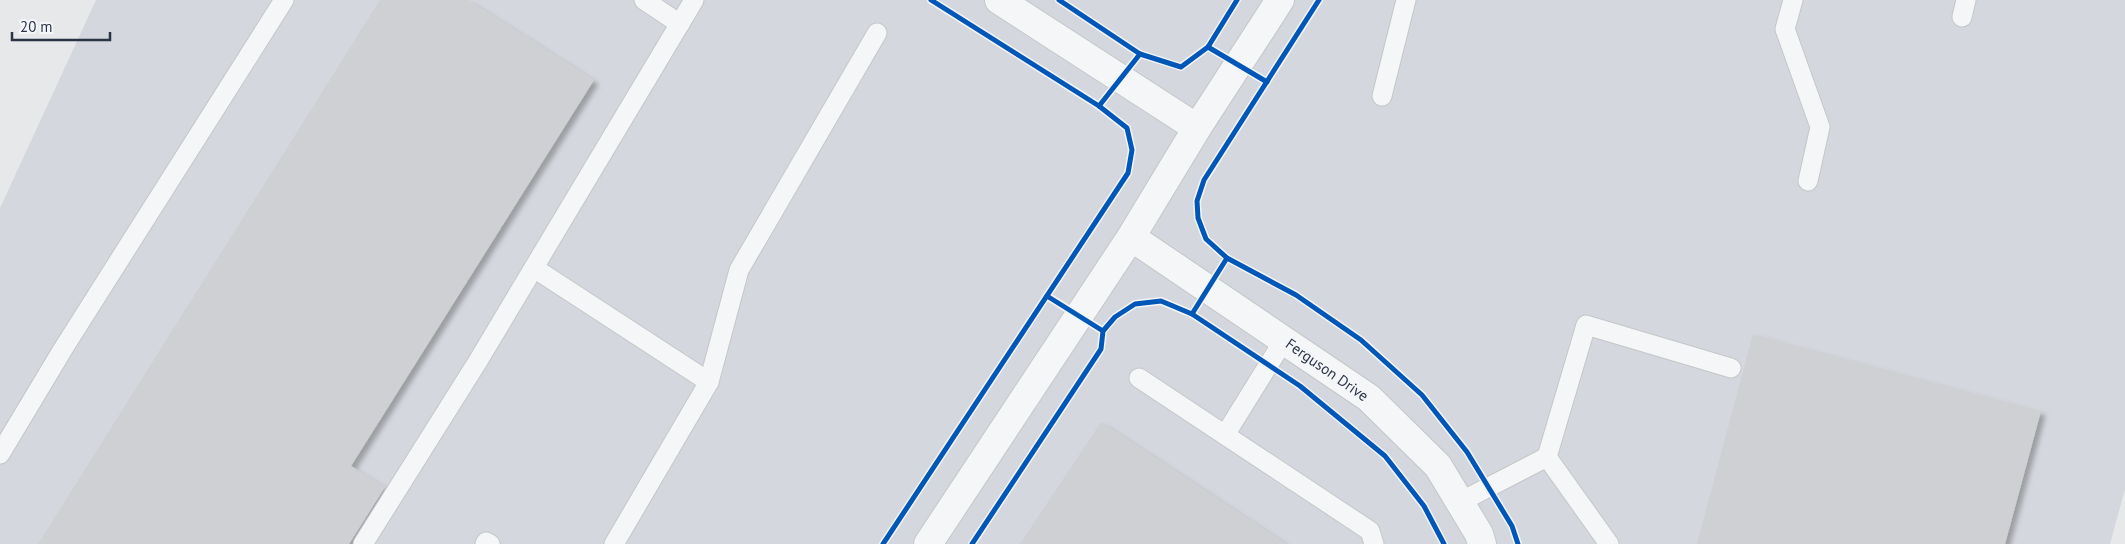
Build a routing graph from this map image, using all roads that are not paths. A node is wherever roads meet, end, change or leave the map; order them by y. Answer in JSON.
{"nodes":[{"id":1,"x":284,"y":0,"type":"edge"},
{"id":2,"x":644,"y":0,"type":"edge"},
{"id":3,"x":694,"y":0,"type":"edge"},
{"id":4,"x":999,"y":0,"type":"edge"},
{"id":5,"x":1280,"y":0,"type":"edge"},
{"id":6,"x":1406,"y":0,"type":"edge"},
{"id":7,"x":1793,"y":0,"type":"edge"},
{"id":8,"x":680,"y":24,"type":"junction"},
{"id":9,"x":877,"y":33,"type":"dead end"},
{"id":10,"x":1382,"y":96,"type":"dead end"},
{"id":11,"x":1197,"y":128,"type":"junction"},
{"id":12,"x":1808,"y":181,"type":"dead end"},
{"id":13,"x":1131,"y":237,"type":"junction"},
{"id":14,"x":534,"y":268,"type":"junction"},
{"id":15,"x":1284,"y":340,"type":"junction"},
{"id":16,"x":1731,"y":368,"type":"dead end"},
{"id":17,"x":1140,"y":378,"type":"dead end"},
{"id":18,"x":709,"y":382,"type":"junction"},
{"id":19,"x":1225,"y":434,"type":"junction"},
{"id":20,"x":0,"y":454,"type":"edge"},
{"id":21,"x":1547,"y":457,"type":"junction"},
{"id":22,"x":1460,"y":502,"type":"junction"},
{"id":23,"x":363,"y":544,"type":"edge"},
{"id":24,"x":485,"y":544,"type":"edge"},
{"id":25,"x":490,"y":544,"type":"edge"},
{"id":26,"x":614,"y":544,"type":"edge"},
{"id":27,"x":928,"y":544,"type":"edge"},
{"id":28,"x":1374,"y":544,"type":"edge"},
{"id":29,"x":1482,"y":544,"type":"edge"},
{"id":30,"x":1609,"y":544,"type":"edge"}],
"edges":[{"from":1,"to":20,"type":"lane"},
{"from":2,"to":8,"type":"lane"},
{"from":3,"to":8,"type":"lane"},
{"from":4,"to":11,"type":"street"},
{"from":5,"to":11,"type":"street"},
{"from":6,"to":10,"type":"lane"},
{"from":7,"to":12,"type":"lane"},
{"from":8,"to":14,"type":"lane"},
{"from":9,"to":18,"type":"lane"},
{"from":11,"to":13,"type":"street"},
{"from":13,"to":15,"type":"street","name":"Ferguson Drive"},
{"from":13,"to":27,"type":"street"},
{"from":14,"to":18,"type":"lane"},
{"from":14,"to":23,"type":"lane"},
{"from":15,"to":19,"type":"lane"},
{"from":15,"to":22,"type":"street","name":"Ferguson Drive"},
{"from":16,"to":21,"type":"lane"},
{"from":17,"to":19,"type":"lane"},
{"from":18,"to":26,"type":"lane"},
{"from":19,"to":28,"type":"lane"},
{"from":21,"to":22,"type":"lane"},
{"from":21,"to":30,"type":"lane"},
{"from":22,"to":29,"type":"street","name":"Ferguson Drive"},
{"from":24,"to":25,"type":"lane"}]}
